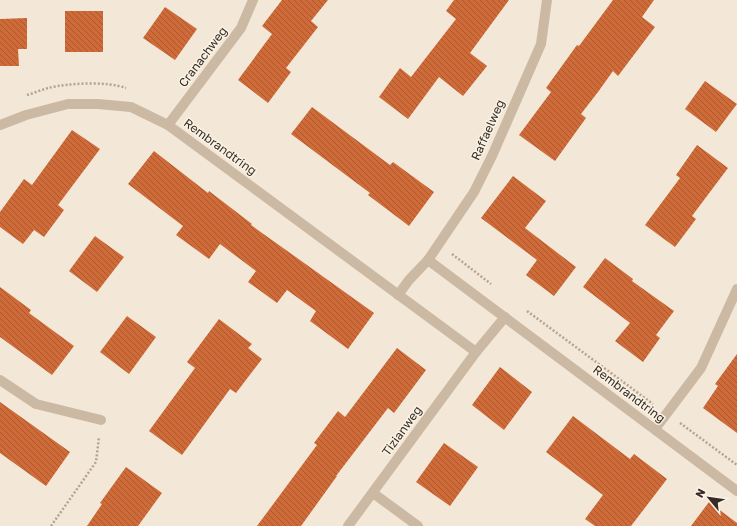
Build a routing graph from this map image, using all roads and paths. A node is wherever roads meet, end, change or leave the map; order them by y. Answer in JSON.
{"nodes":[{"id":1,"x":254,"y":0,"type":"edge"},
{"id":2,"x":547,"y":0,"type":"edge"},
{"id":3,"x":0,"y":125,"type":"edge"},
{"id":4,"x":168,"y":126,"type":"junction"},
{"id":5,"x":439,"y":244,"type":"junction"},
{"id":6,"x":428,"y":260,"type":"junction"},
{"id":7,"x":496,"y":287,"type":"dead end"},
{"id":8,"x":737,"y":289,"type":"edge"},
{"id":9,"x":398,"y":295,"type":"junction"},
{"id":10,"x":526,"y":310,"type":"dead end"},
{"id":11,"x":505,"y":317,"type":"junction"},
{"id":12,"x":476,"y":352,"type":"junction"},
{"id":13,"x":0,"y":380,"type":"edge"},
{"id":14,"x":667,"y":413,"type":"junction"},
{"id":15,"x":101,"y":420,"type":"joint"},
{"id":16,"x":654,"y":429,"type":"junction"},
{"id":17,"x":737,"y":465,"type":"edge"},
{"id":18,"x":737,"y":490,"type":"edge"},
{"id":19,"x":373,"y":493,"type":"junction"},
{"id":20,"x":51,"y":526,"type":"edge"},
{"id":21,"x":348,"y":526,"type":"edge"},
{"id":22,"x":418,"y":526,"type":"edge"}],
"edges":[{"from":1,"to":4,"type":"street","name":"Cranachweg"},
{"from":2,"to":5,"type":"street","name":"Raffaelweg"},
{"from":3,"to":4,"type":"street","name":"Rembrandtring"},
{"from":4,"to":9,"type":"street","name":"Rembrandtring"},
{"from":5,"to":6,"type":"street","name":"Raffaelweg"},
{"from":5,"to":7,"type":"path"},
{"from":6,"to":9,"type":"street"},
{"from":6,"to":11,"type":"street","name":"Rembrandtring"},
{"from":8,"to":14,"type":"street"},
{"from":9,"to":12,"type":"street","name":"Rembrandtring"},
{"from":10,"to":14,"type":"path"},
{"from":11,"to":12,"type":"street"},
{"from":11,"to":16,"type":"street","name":"Rembrandtring"},
{"from":12,"to":19,"type":"street","name":"Tizianweg"},
{"from":13,"to":15,"type":"street"},
{"from":14,"to":16,"type":"street"},
{"from":14,"to":17,"type":"path"},
{"from":15,"to":20,"type":"path"},
{"from":16,"to":18,"type":"street","name":"Rembrandtring"},
{"from":19,"to":21,"type":"street","name":"Tizianweg"},
{"from":19,"to":22,"type":"street"}]}
